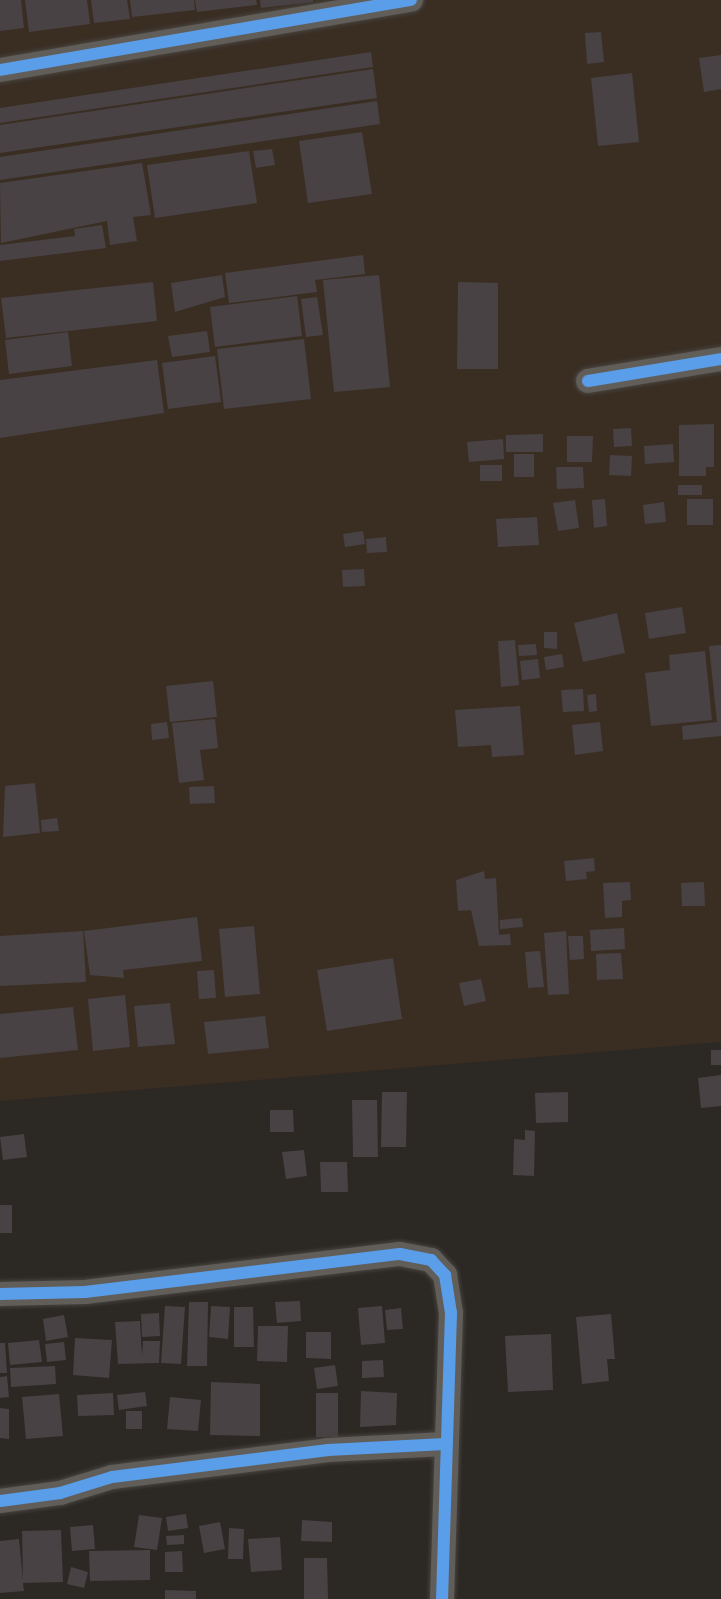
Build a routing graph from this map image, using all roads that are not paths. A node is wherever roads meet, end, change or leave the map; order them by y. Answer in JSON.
{"nodes":[{"id":1,"x":411,"y":0,"type":"edge"},
{"id":2,"x":0,"y":70,"type":"edge"},
{"id":3,"x":721,"y":359,"type":"edge"},
{"id":4,"x":588,"y":381,"type":"dead end"},
{"id":5,"x":0,"y":1294,"type":"edge"},
{"id":6,"x":445,"y":1444,"type":"junction"},
{"id":7,"x":0,"y":1501,"type":"edge"},
{"id":8,"x":442,"y":1599,"type":"edge"}],
"edges":[{"from":1,"to":2,"type":"street"},
{"from":3,"to":4,"type":"street"},
{"from":5,"to":6,"type":"street"},
{"from":6,"to":7,"type":"street"},
{"from":6,"to":8,"type":"street"}]}
